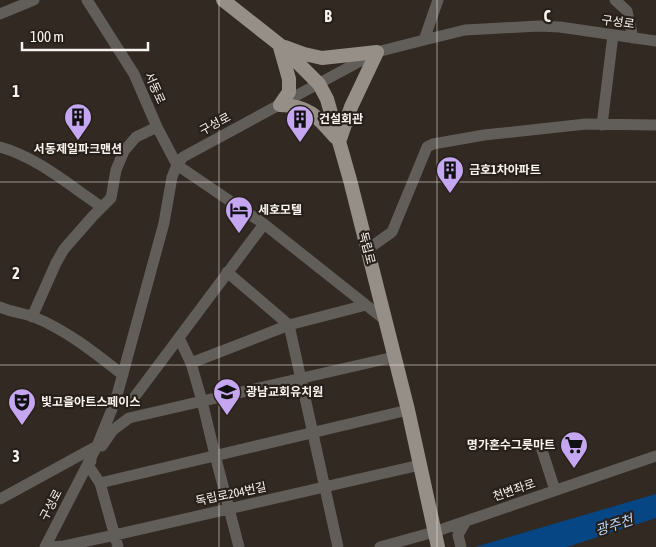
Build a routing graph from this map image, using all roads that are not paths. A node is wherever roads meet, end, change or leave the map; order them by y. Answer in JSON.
{"nodes":[{"id":1,"x":34,"y":0,"type":"edge"},
{"id":2,"x":87,"y":0,"type":"edge"},
{"id":3,"x":223,"y":0,"type":"edge"},
{"id":4,"x":438,"y":0,"type":"edge"},
{"id":5,"x":615,"y":0,"type":"edge"},
{"id":6,"x":0,"y":14,"type":"edge"},
{"id":7,"x":612,"y":35,"type":"junction"},
{"id":8,"x":633,"y":38,"type":"junction"},
{"id":9,"x":424,"y":40,"type":"junction"},
{"id":10,"x":656,"y":40,"type":"edge"},
{"id":11,"x":280,"y":45,"type":"junction"},
{"id":12,"x":377,"y":52,"type":"junction"},
{"id":13,"x":319,"y":84,"type":"junction"},
{"id":14,"x":280,"y":105,"type":"junction"},
{"id":15,"x":602,"y":125,"type":"junction"},
{"id":16,"x":656,"y":125,"type":"edge"},
{"id":17,"x":157,"y":127,"type":"junction"},
{"id":18,"x":339,"y":142,"type":"junction"},
{"id":19,"x":0,"y":147,"type":"edge"},
{"id":20,"x":177,"y":164,"type":"junction"},
{"id":21,"x":102,"y":207,"type":"junction"},
{"id":22,"x":264,"y":224,"type":"junction"},
{"id":23,"x":368,"y":249,"type":"junction"},
{"id":24,"x":228,"y":272,"type":"junction"},
{"id":25,"x":366,"y":305,"type":"junction"},
{"id":26,"x":0,"y":307,"type":"edge"},
{"id":27,"x":32,"y":317,"type":"junction"},
{"id":28,"x":385,"y":320,"type":"junction"},
{"id":29,"x":289,"y":325,"type":"junction"},
{"id":30,"x":179,"y":338,"type":"junction"},
{"id":31,"x":394,"y":357,"type":"junction"},
{"id":32,"x":191,"y":363,"type":"junction"},
{"id":33,"x":123,"y":375,"type":"junction"},
{"id":34,"x":302,"y":378,"type":"junction"},
{"id":35,"x":116,"y":399,"type":"junction"},
{"id":36,"x":202,"y":400,"type":"junction"},
{"id":37,"x":130,"y":403,"type":"junction"},
{"id":38,"x":408,"y":410,"type":"junction"},
{"id":39,"x":137,"y":416,"type":"junction"},
{"id":40,"x":314,"y":432,"type":"junction"},
{"id":41,"x":97,"y":446,"type":"junction"},
{"id":42,"x":541,"y":447,"type":"dead end"},
{"id":43,"x":215,"y":455,"type":"junction"},
{"id":44,"x":656,"y":456,"type":"edge"},
{"id":45,"x":88,"y":465,"type":"junction"},
{"id":46,"x":420,"y":465,"type":"junction"},
{"id":47,"x":100,"y":483,"type":"junction"},
{"id":48,"x":325,"y":488,"type":"junction"},
{"id":49,"x":555,"y":490,"type":"junction"},
{"id":50,"x":0,"y":499,"type":"edge"},
{"id":51,"x":229,"y":509,"type":"junction"},
{"id":52,"x":466,"y":521,"type":"junction"},
{"id":53,"x":115,"y":535,"type":"junction"},
{"id":54,"x":436,"y":539,"type":"edge"},
{"id":55,"x":47,"y":547,"type":"edge"},
{"id":56,"x":118,"y":547,"type":"edge"},
{"id":57,"x":239,"y":547,"type":"edge"},
{"id":58,"x":338,"y":547,"type":"edge"},
{"id":59,"x":380,"y":547,"type":"edge"},
{"id":60,"x":461,"y":547,"type":"edge"}],
"edges":[{"from":1,"to":6,"type":"street"},
{"from":2,"to":17,"type":"street","name":"서동로"},
{"from":3,"to":11,"type":"main road","name":"독립로"},
{"from":4,"to":9,"type":"street"},
{"from":5,"to":8,"type":"street"},
{"from":7,"to":8,"type":"street","name":"구성로"},
{"from":7,"to":9,"type":"street","name":"구성로"},
{"from":7,"to":15,"type":"street"},
{"from":8,"to":10,"type":"street","name":"구성로"},
{"from":9,"to":12,"type":"street","name":"구성로"},
{"from":11,"to":12,"type":"main road"},
{"from":11,"to":13,"type":"main road","name":"독립로"},
{"from":11,"to":14,"type":"main road"},
{"from":12,"to":13,"type":"street","name":"구성로"},
{"from":12,"to":18,"type":"main road"},
{"from":13,"to":14,"type":"street","name":"구성로"},
{"from":13,"to":18,"type":"main road","name":"독립로"},
{"from":14,"to":18,"type":"main road"},
{"from":14,"to":20,"type":"street","name":"구성로"},
{"from":15,"to":16,"type":"street"},
{"from":15,"to":23,"type":"street"},
{"from":17,"to":20,"type":"street","name":"서동로"},
{"from":17,"to":21,"type":"street"},
{"from":18,"to":23,"type":"main road","name":"독립로"},
{"from":19,"to":21,"type":"street"},
{"from":20,"to":22,"type":"street"},
{"from":20,"to":33,"type":"street","name":"구성로"},
{"from":21,"to":27,"type":"street"},
{"from":22,"to":24,"type":"street"},
{"from":22,"to":25,"type":"street"},
{"from":23,"to":28,"type":"main road","name":"독립로"},
{"from":24,"to":29,"type":"street"},
{"from":24,"to":30,"type":"street"},
{"from":25,"to":28,"type":"street"},
{"from":25,"to":29,"type":"street"},
{"from":26,"to":27,"type":"street"},
{"from":27,"to":33,"type":"street"},
{"from":28,"to":31,"type":"main road","name":"독립로"},
{"from":29,"to":32,"type":"street"},
{"from":29,"to":34,"type":"street"},
{"from":30,"to":32,"type":"street"},
{"from":30,"to":37,"type":"street"},
{"from":31,"to":34,"type":"street"},
{"from":31,"to":38,"type":"main road","name":"독립로"},
{"from":32,"to":36,"type":"street"},
{"from":33,"to":35,"type":"street","name":"구성로"},
{"from":34,"to":36,"type":"street"},
{"from":34,"to":40,"type":"street"},
{"from":35,"to":37,"type":"street"},
{"from":35,"to":41,"type":"street","name":"구성로"},
{"from":36,"to":39,"type":"street"},
{"from":36,"to":43,"type":"street"},
{"from":37,"to":39,"type":"street"},
{"from":38,"to":40,"type":"street"},
{"from":38,"to":46,"type":"main road","name":"독립로"},
{"from":39,"to":45,"type":"street"},
{"from":40,"to":43,"type":"street"},
{"from":40,"to":48,"type":"street"},
{"from":41,"to":45,"type":"street","name":"구성로"},
{"from":41,"to":50,"type":"street"},
{"from":42,"to":49,"type":"street"},
{"from":43,"to":47,"type":"street"},
{"from":43,"to":51,"type":"street"},
{"from":44,"to":49,"type":"street","name":"천변좌로"},
{"from":45,"to":47,"type":"street"},
{"from":45,"to":55,"type":"street","name":"구성로"},
{"from":46,"to":48,"type":"street","name":"독립로204번길"},
{"from":46,"to":54,"type":"main road","name":"독립로"},
{"from":47,"to":53,"type":"street"},
{"from":48,"to":51,"type":"street","name":"독립로204번길"},
{"from":48,"to":58,"type":"street"},
{"from":49,"to":52,"type":"street","name":"천변좌로"},
{"from":51,"to":53,"type":"street","name":"독립로204번길"},
{"from":51,"to":57,"type":"street"},
{"from":52,"to":54,"type":"street","name":"천변좌로"},
{"from":52,"to":60,"type":"street"},
{"from":53,"to":55,"type":"street","name":"독립로204번길"},
{"from":53,"to":56,"type":"street"},
{"from":54,"to":59,"type":"street","name":"천변좌로"}]}
